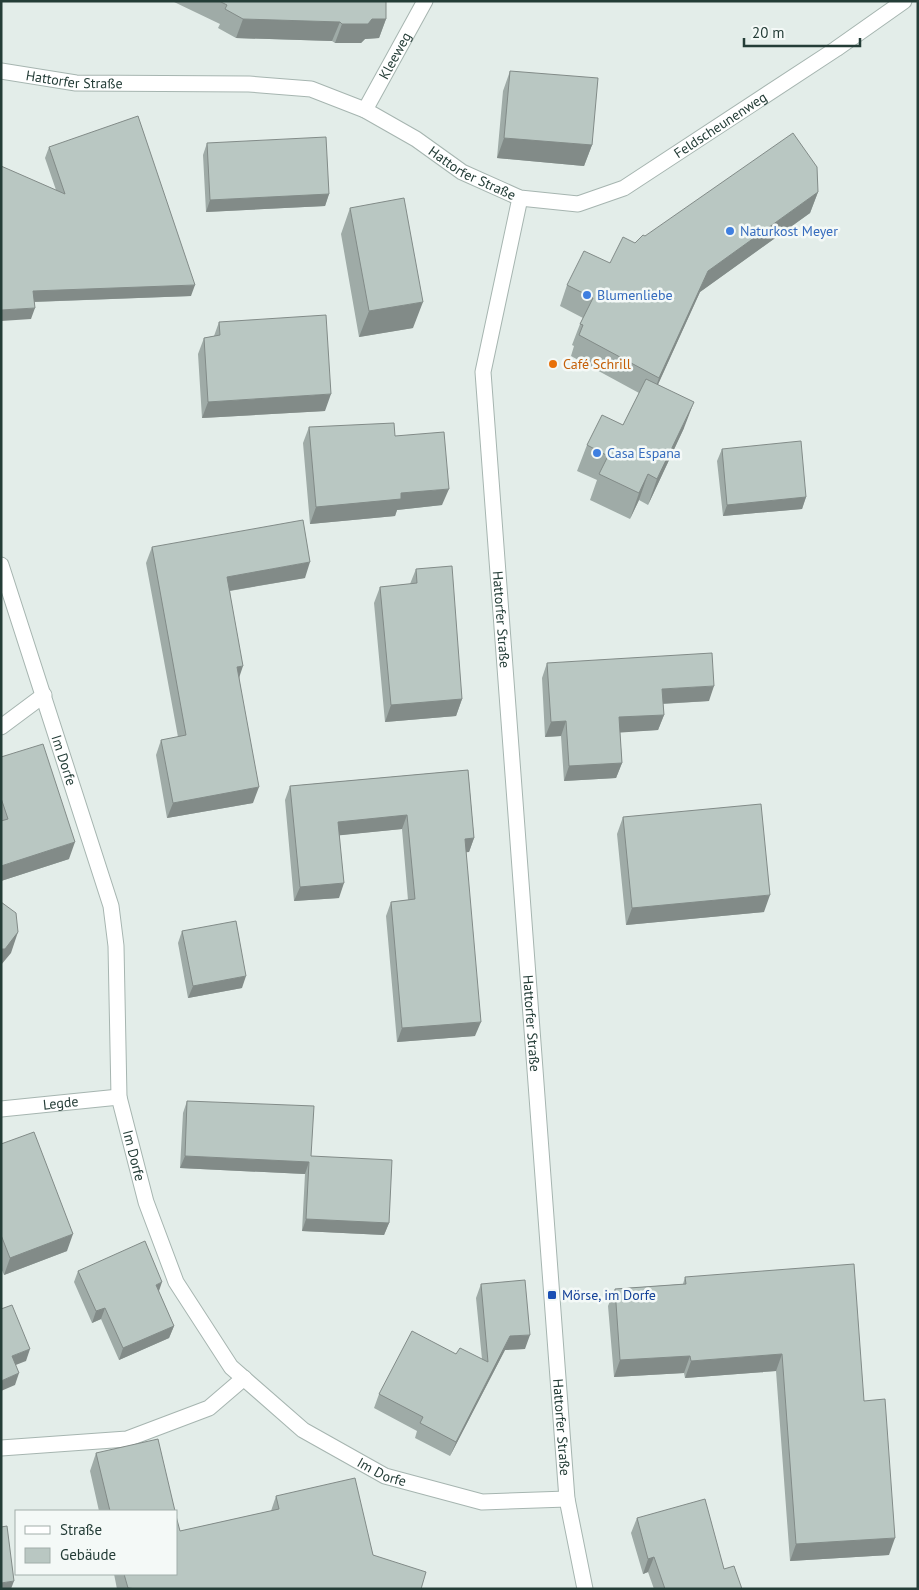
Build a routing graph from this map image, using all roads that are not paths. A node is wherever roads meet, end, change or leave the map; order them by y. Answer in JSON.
{"nodes":[{"id":1,"x":425,"y":1,"type":"edge"},
{"id":2,"x":904,"y":1,"type":"edge"},
{"id":3,"x":1,"y":71,"type":"edge"},
{"id":4,"x":365,"y":110,"type":"junction"},
{"id":5,"x":520,"y":198,"type":"junction"},
{"id":6,"x":1,"y":565,"type":"edge"},
{"id":7,"x":44,"y":695,"type":"junction"},
{"id":8,"x":1,"y":727,"type":"edge"},
{"id":9,"x":119,"y":1097,"type":"junction"},
{"id":10,"x":1,"y":1109,"type":"edge"},
{"id":11,"x":244,"y":1378,"type":"junction"},
{"id":12,"x":1,"y":1448,"type":"edge"},
{"id":13,"x":567,"y":1499,"type":"junction"},
{"id":14,"x":585,"y":1589,"type":"edge"}],
"edges":[{"from":1,"to":4,"type":"street","name":"Kleeweg"},
{"from":2,"to":5,"type":"street","name":"Feldscheunenweg"},
{"from":3,"to":4,"type":"street","name":"Hattorfer Straße"},
{"from":4,"to":5,"type":"street","name":"Hattorfer Straße"},
{"from":5,"to":13,"type":"street","name":"Hattorfer Straße"},
{"from":6,"to":7,"type":"street","name":"Im Dorfe"},
{"from":7,"to":8,"type":"street"},
{"from":7,"to":9,"type":"street","name":"Im Dorfe"},
{"from":9,"to":10,"type":"street","name":"Legde"},
{"from":9,"to":11,"type":"street","name":"Im Dorfe"},
{"from":11,"to":12,"type":"street"},
{"from":11,"to":13,"type":"street","name":"Im Dorfe"},
{"from":13,"to":14,"type":"street","name":"Hattorfer Straße"}]}
